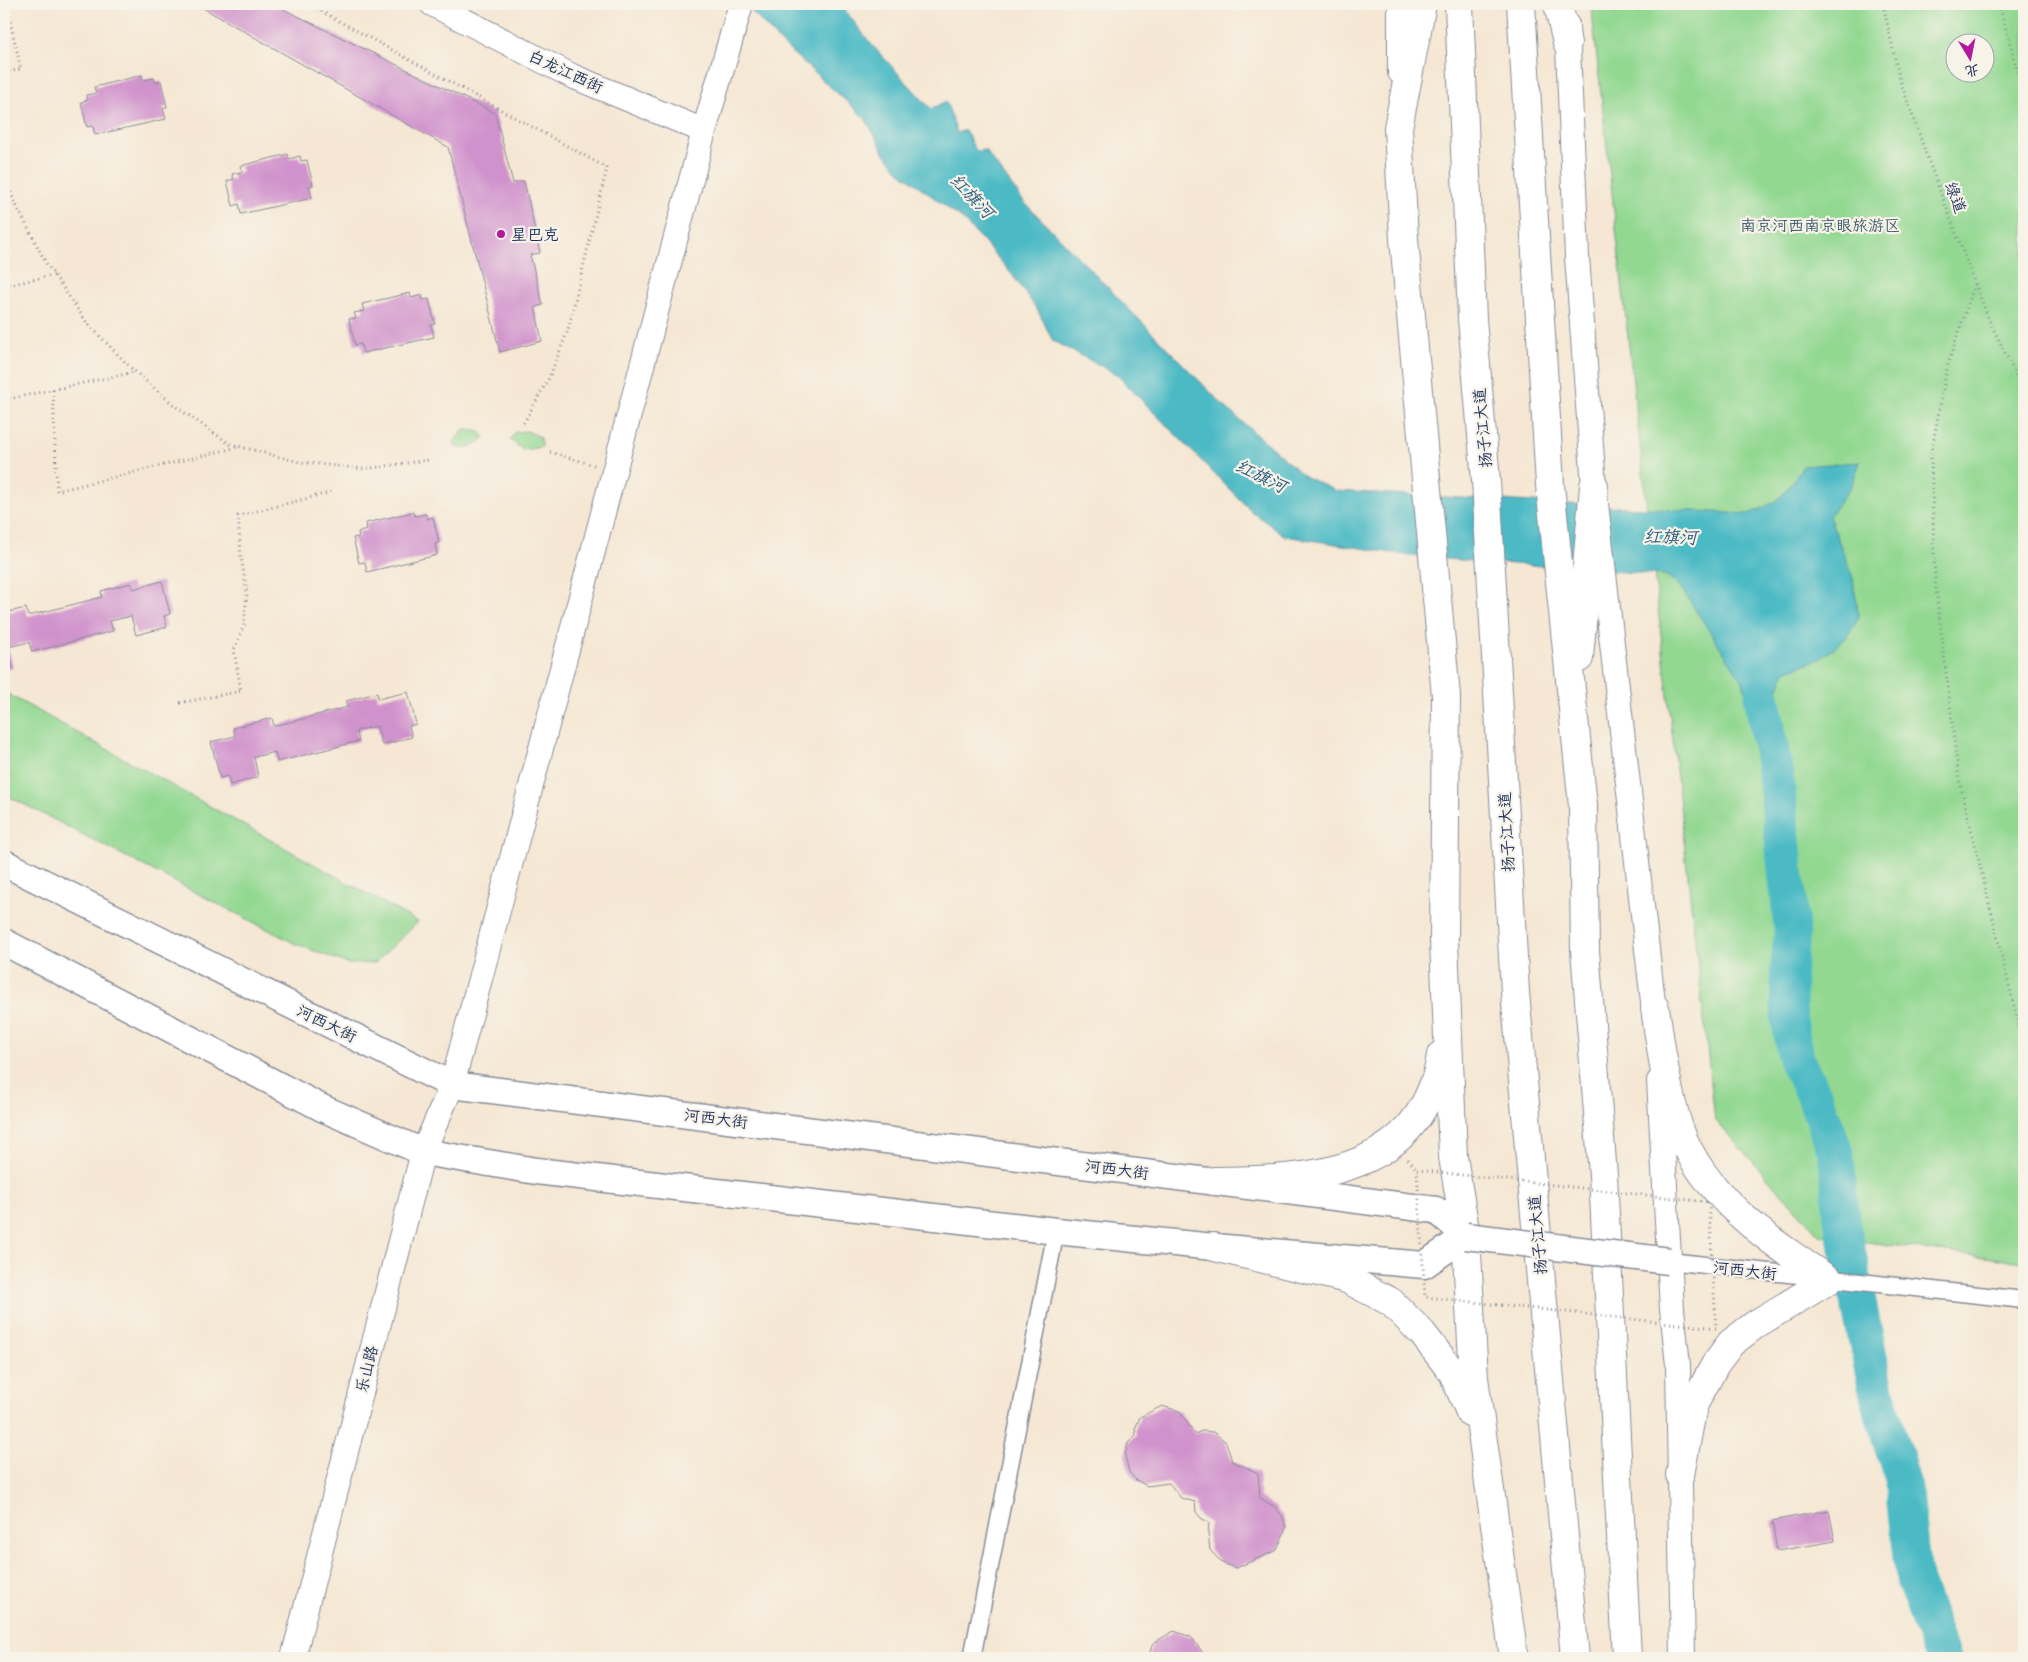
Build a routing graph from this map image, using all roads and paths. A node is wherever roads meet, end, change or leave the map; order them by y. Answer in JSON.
{"nodes":[{"id":1,"x":6,"y":4,"type":"edge"},
{"id":2,"x":308,"y":4,"type":"edge"},
{"id":3,"x":432,"y":4,"type":"edge"},
{"id":4,"x":741,"y":4,"type":"edge"},
{"id":5,"x":1400,"y":4,"type":"edge"},
{"id":6,"x":1422,"y":4,"type":"edge"},
{"id":7,"x":1459,"y":4,"type":"edge"},
{"id":8,"x":1521,"y":4,"type":"edge"},
{"id":9,"x":1558,"y":4,"type":"edge"},
{"id":10,"x":1566,"y":4,"type":"edge"},
{"id":11,"x":1883,"y":4,"type":"edge"},
{"id":12,"x":1999,"y":4,"type":"edge"},
{"id":13,"x":1567,"y":43,"type":"junction"},
{"id":14,"x":4,"y":73,"type":"edge"},
{"id":15,"x":2024,"y":96,"type":"edge"},
{"id":16,"x":1398,"y":128,"type":"junction"},
{"id":17,"x":704,"y":131,"type":"junction"},
{"id":18,"x":4,"y":173,"type":"edge"},
{"id":19,"x":54,"y":275,"type":"junction"},
{"id":20,"x":1975,"y":284,"type":"junction"},
{"id":21,"x":4,"y":286,"type":"edge"},
{"id":22,"x":136,"y":372,"type":"junction"},
{"id":23,"x":53,"y":390,"type":"junction"},
{"id":24,"x":2024,"y":392,"type":"edge"},
{"id":25,"x":4,"y":400,"type":"edge"},
{"id":26,"x":523,"y":424,"type":"dead end"},
{"id":27,"x":239,"y":447,"type":"junction"},
{"id":28,"x":550,"y":452,"type":"dead end"},
{"id":29,"x":428,"y":460,"type":"dead end"},
{"id":30,"x":614,"y":472,"type":"junction"},
{"id":31,"x":1594,"y":486,"type":"joint"},
{"id":32,"x":332,"y":492,"type":"dead end"},
{"id":33,"x":1596,"y":586,"type":"junction"},
{"id":34,"x":180,"y":704,"type":"dead end"},
{"id":35,"x":1573,"y":717,"type":"junction"},
{"id":36,"x":4,"y":862,"type":"edge"},
{"id":37,"x":4,"y":942,"type":"edge"},
{"id":38,"x":1447,"y":1004,"type":"junction"},
{"id":39,"x":1655,"y":1008,"type":"junction"},
{"id":40,"x":2024,"y":1047,"type":"edge"},
{"id":41,"x":452,"y":1084,"type":"junction"},
{"id":42,"x":423,"y":1152,"type":"junction"},
{"id":43,"x":1214,"y":1181,"type":"junction"},
{"id":44,"x":1056,"y":1231,"type":"junction"},
{"id":45,"x":1466,"y":1236,"type":"junction"},
{"id":46,"x":1214,"y":1247,"type":"junction"},
{"id":47,"x":1669,"y":1262,"type":"junction"},
{"id":48,"x":1830,"y":1280,"type":"junction"},
{"id":49,"x":2024,"y":1300,"type":"edge"},
{"id":50,"x":1486,"y":1455,"type":"junction"},
{"id":51,"x":1680,"y":1475,"type":"junction"},
{"id":52,"x":293,"y":1658,"type":"edge"},
{"id":53,"x":972,"y":1658,"type":"edge"},
{"id":54,"x":1514,"y":1658,"type":"edge"},
{"id":55,"x":1575,"y":1658,"type":"edge"},
{"id":56,"x":1627,"y":1658,"type":"edge"},
{"id":57,"x":1683,"y":1658,"type":"edge"}],
"edges":[{"from":1,"to":14,"type":"path"},
{"from":2,"to":26,"type":"path"},
{"from":3,"to":17,"type":"street","name":"白龙江西街"},
{"from":4,"to":17,"type":"street","name":"乐山路"},
{"from":5,"to":16,"type":"street"},
{"from":6,"to":16,"type":"highway"},
{"from":7,"to":55,"type":"highway","name":"扬子江大道"},
{"from":8,"to":35,"type":"highway"},
{"from":9,"to":13,"type":"highway"},
{"from":10,"to":13,"type":"street"},
{"from":11,"to":20,"type":"path","name":"绿道"},
{"from":12,"to":15,"type":"path"},
{"from":13,"to":31,"type":"street"},
{"from":16,"to":38,"type":"highway"},
{"from":17,"to":30,"type":"street","name":"乐山路"},
{"from":18,"to":19,"type":"path"},
{"from":19,"to":21,"type":"path"},
{"from":19,"to":22,"type":"path"},
{"from":20,"to":24,"type":"path","name":"绿道"},
{"from":20,"to":40,"type":"path"},
{"from":22,"to":23,"type":"path"},
{"from":22,"to":27,"type":"path"},
{"from":23,"to":25,"type":"path"},
{"from":23,"to":27,"type":"path"},
{"from":27,"to":29,"type":"path"},
{"from":28,"to":30,"type":"path"},
{"from":30,"to":41,"type":"street","name":"乐山路"},
{"from":31,"to":33,"type":"highway"},
{"from":32,"to":34,"type":"path"},
{"from":33,"to":35,"type":"highway"},
{"from":33,"to":39,"type":"street"},
{"from":35,"to":56,"type":"highway"},
{"from":36,"to":41,"type":"main road","name":"河西大街"},
{"from":37,"to":42,"type":"main road"},
{"from":38,"to":43,"type":"highway"},
{"from":38,"to":45,"type":"highway"},
{"from":39,"to":47,"type":"street"},
{"from":39,"to":48,"type":"highway"},
{"from":41,"to":42,"type":"street","name":"乐山路"},
{"from":41,"to":43,"type":"main road","name":"河西大街"},
{"from":42,"to":44,"type":"main road"},
{"from":42,"to":52,"type":"street","name":"乐山路"},
{"from":43,"to":45,"type":"main road","name":"河西大街"},
{"from":44,"to":46,"type":"main road"},
{"from":44,"to":53,"type":"street"},
{"from":45,"to":46,"type":"main road"},
{"from":45,"to":47,"type":"main road","name":"河西大街","bridge":true},
{"from":45,"to":50,"type":"highway"},
{"from":46,"to":50,"type":"highway"},
{"from":47,"to":48,"type":"street","name":"河西大街"},
{"from":47,"to":51,"type":"street"},
{"from":48,"to":49,"type":"street","name":"河西大街"},
{"from":48,"to":51,"type":"highway"},
{"from":50,"to":54,"type":"highway"},
{"from":51,"to":57,"type":"street"}]}
